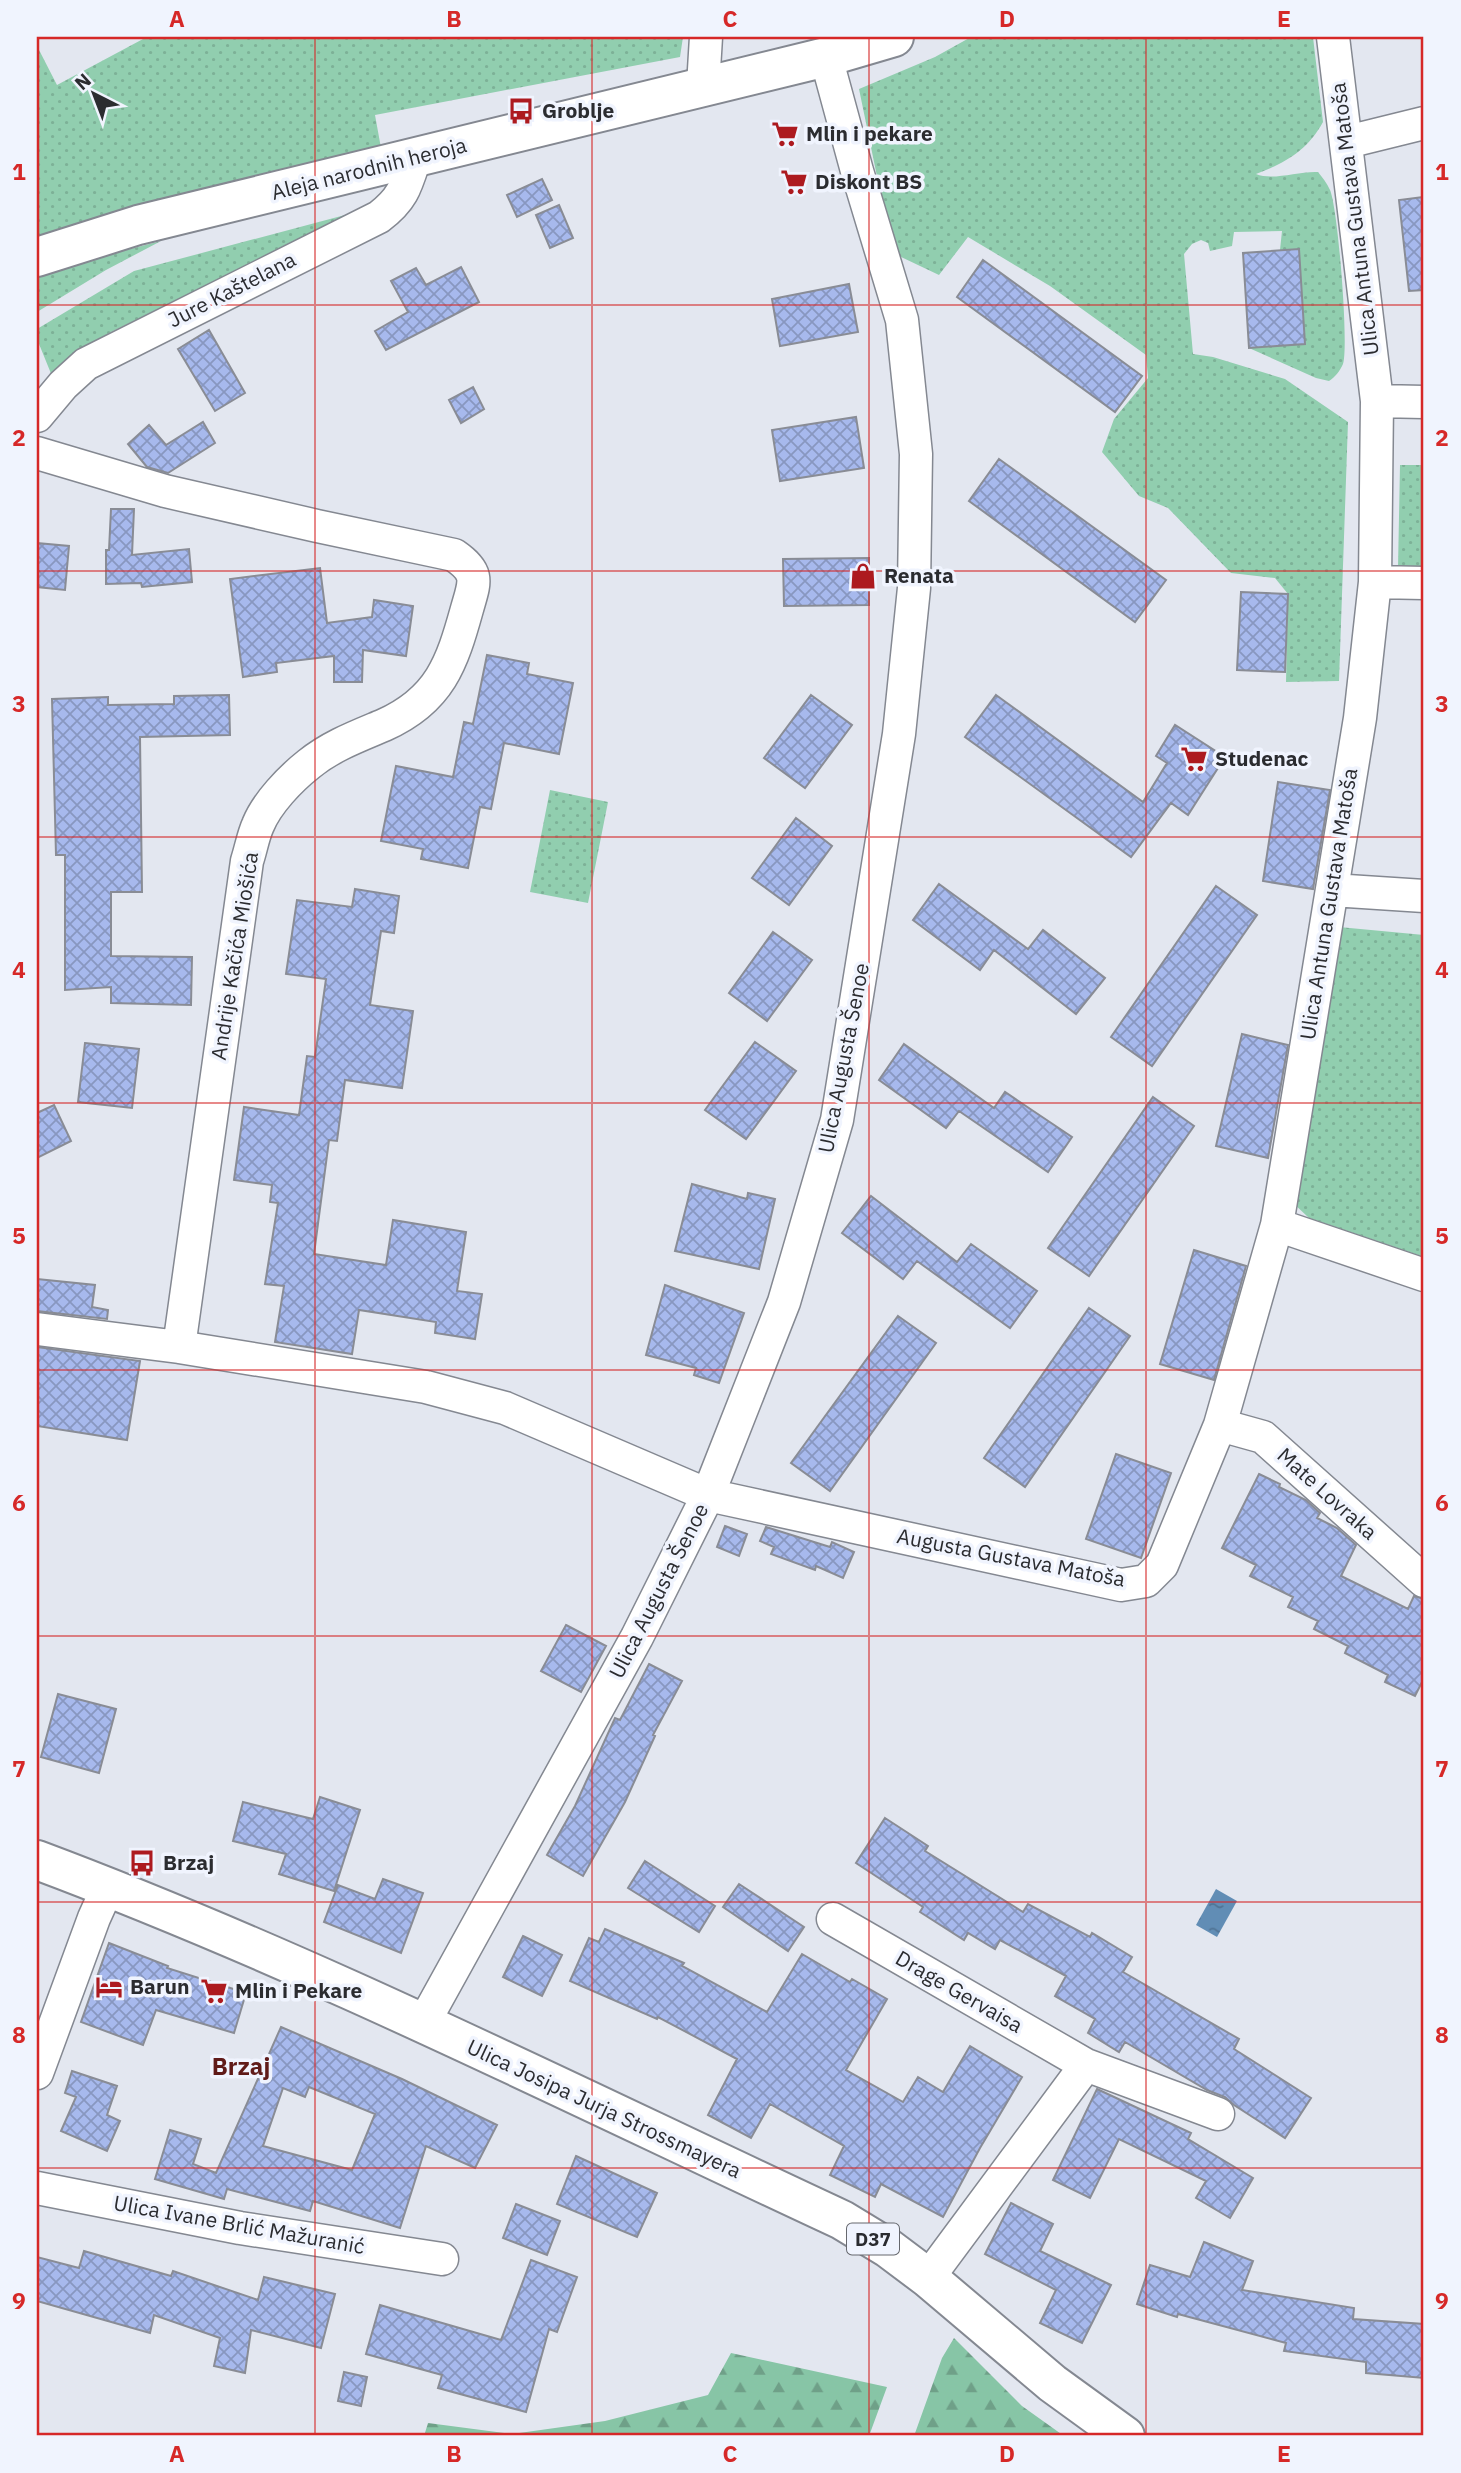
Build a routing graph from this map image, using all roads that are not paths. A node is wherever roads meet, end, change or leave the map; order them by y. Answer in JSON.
{"nodes":[{"id":1,"x":706,"y":37,"type":"edge"},
{"id":2,"x":894,"y":37,"type":"edge"},
{"id":3,"x":1333,"y":37,"type":"edge"},
{"id":4,"x":826,"y":57,"type":"junction"},
{"id":5,"x":703,"y":86,"type":"junction"},
{"id":6,"x":1424,"y":123,"type":"edge"},
{"id":7,"x":1347,"y":142,"type":"junction"},
{"id":8,"x":415,"y":158,"type":"junction"},
{"id":9,"x":37,"y":257,"type":"edge"},
{"id":10,"x":1377,"y":401,"type":"junction"},
{"id":11,"x":1424,"y":402,"type":"edge"},
{"id":12,"x":37,"y":416,"type":"edge"},
{"id":13,"x":37,"y":453,"type":"edge"},
{"id":14,"x":1374,"y":583,"type":"junction"},
{"id":15,"x":1424,"y":583,"type":"edge"},
{"id":16,"x":1332,"y":890,"type":"junction"},
{"id":17,"x":1424,"y":896,"type":"edge"},
{"id":18,"x":1278,"y":1225,"type":"junction"},
{"id":19,"x":1424,"y":1275,"type":"edge"},
{"id":20,"x":37,"y":1329,"type":"edge"},
{"id":21,"x":179,"y":1347,"type":"junction"},
{"id":22,"x":1220,"y":1425,"type":"junction"},
{"id":23,"x":708,"y":1495,"type":"junction"},
{"id":24,"x":1424,"y":1581,"type":"edge"},
{"id":25,"x":37,"y":1860,"type":"edge"},
{"id":26,"x":108,"y":1887,"type":"junction"},
{"id":27,"x":833,"y":1919,"type":"dead end"},
{"id":28,"x":423,"y":2024,"type":"junction"},
{"id":29,"x":1086,"y":2065,"type":"junction"},
{"id":30,"x":37,"y":2073,"type":"edge"},
{"id":31,"x":1218,"y":2114,"type":"dead end"},
{"id":32,"x":37,"y":2188,"type":"edge"},
{"id":33,"x":442,"y":2259,"type":"dead end"},
{"id":34,"x":928,"y":2278,"type":"junction"},
{"id":35,"x":1125,"y":2436,"type":"edge"}],
"edges":[{"from":1,"to":5,"type":"street"},
{"from":2,"to":4,"type":"main road","name":"Aleja narodnih heroja"},
{"from":3,"to":7,"type":"street","name":"Ulica Antuna Gustava Matoša"},
{"from":4,"to":5,"type":"main road","name":"Aleja narodnih heroja"},
{"from":4,"to":23,"type":"street","name":"Ulica Augusta Šenoe"},
{"from":5,"to":8,"type":"main road","name":"Aleja narodnih heroja"},
{"from":6,"to":7,"type":"street"},
{"from":7,"to":10,"type":"street","name":"Ulica Antuna Gustava Matoša"},
{"from":8,"to":9,"type":"main road","name":"Aleja narodnih heroja"},
{"from":8,"to":12,"type":"street","name":"Jure Kaštelana"},
{"from":10,"to":11,"type":"street"},
{"from":10,"to":14,"type":"street","name":"Ulica Antuna Gustava Matoša"},
{"from":13,"to":21,"type":"street","name":"Andrije Kačića Miošića"},
{"from":14,"to":15,"type":"street"},
{"from":14,"to":16,"type":"street","name":"Ulica Antuna Gustava Matoša"},
{"from":16,"to":17,"type":"street"},
{"from":16,"to":18,"type":"street","name":"Ulica Antuna Gustava Matoša"},
{"from":18,"to":19,"type":"street"},
{"from":18,"to":22,"type":"street","name":"Augusta Gustava Matoša"},
{"from":20,"to":21,"type":"street"},
{"from":21,"to":23,"type":"street"},
{"from":22,"to":23,"type":"street","name":"Augusta Gustava Matoša"},
{"from":22,"to":24,"type":"street","name":"Mate Lovraka"},
{"from":23,"to":28,"type":"street","name":"Ulica Augusta Šenoe"},
{"from":25,"to":26,"type":"main road","name":"Ulica Josipa Jurja Strossmayera","number":"D37"},
{"from":26,"to":28,"type":"main road","name":"Ulica Josipa Jurja Strossmayera","number":"D37"},
{"from":26,"to":30,"type":"street"},
{"from":27,"to":29,"type":"street","name":"Drage Gervaisa"},
{"from":28,"to":34,"type":"main road","name":"Ulica Josipa Jurja Strossmayera","number":"D37"},
{"from":29,"to":31,"type":"street","name":"Drage Gervaisa"},
{"from":29,"to":34,"type":"street"},
{"from":32,"to":33,"type":"street","name":"Ulica Ivane Brlić Mažuranić"},
{"from":34,"to":35,"type":"main road","name":"Ulica Josipa Jurja Strossmayera","number":"D37"}]}
